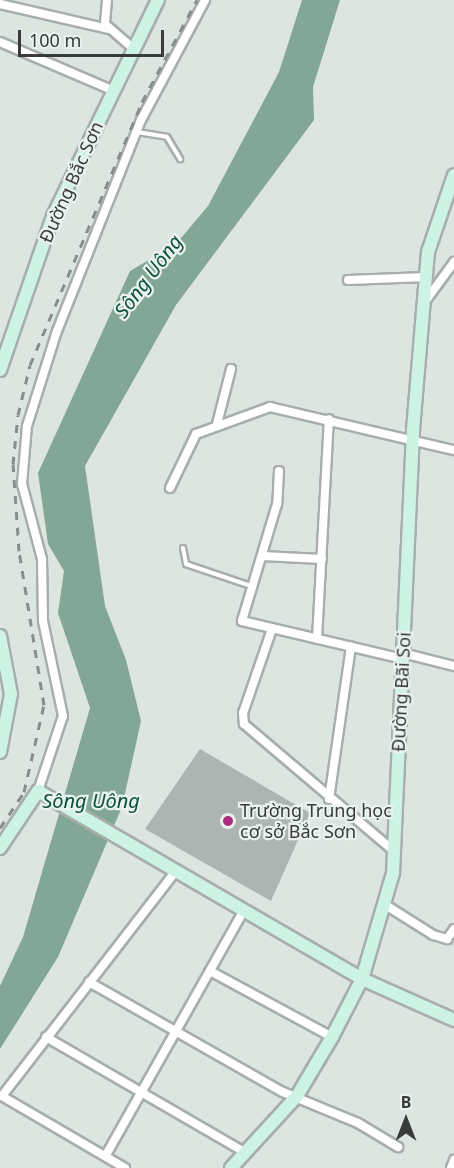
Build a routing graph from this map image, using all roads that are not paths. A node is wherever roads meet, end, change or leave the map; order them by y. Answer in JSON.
{"nodes":[{"id":1,"x":107,"y":0,"type":"edge"},
{"id":2,"x":158,"y":0,"type":"edge"},
{"id":3,"x":205,"y":0,"type":"edge"},
{"id":4,"x":0,"y":4,"type":"edge"},
{"id":5,"x":108,"y":29,"type":"junction"},
{"id":6,"x":0,"y":42,"type":"edge"},
{"id":7,"x":133,"y":48,"type":"junction"},
{"id":8,"x":112,"y":90,"type":"junction"},
{"id":9,"x":136,"y":132,"type":"junction"},
{"id":10,"x":180,"y":159,"type":"dead end"},
{"id":11,"x":454,"y":175,"type":"edge"},
{"id":12,"x":454,"y":262,"type":"edge"},
{"id":13,"x":426,"y":277,"type":"junction"},
{"id":14,"x":348,"y":280,"type":"dead end"},
{"id":15,"x":424,"y":303,"type":"junction"},
{"id":16,"x":231,"y":369,"type":"dead end"},
{"id":17,"x":0,"y":370,"type":"edge"},
{"id":18,"x":329,"y":419,"type":"junction"},
{"id":19,"x":217,"y":424,"type":"junction"},
{"id":20,"x":412,"y":440,"type":"junction"},
{"id":21,"x":454,"y":450,"type":"edge"},
{"id":22,"x":279,"y":471,"type":"dead end"},
{"id":23,"x":170,"y":488,"type":"dead end"},
{"id":24,"x":183,"y":548,"type":"dead end"},
{"id":25,"x":261,"y":556,"type":"junction"},
{"id":26,"x":322,"y":559,"type":"junction"},
{"id":27,"x":250,"y":586,"type":"junction"},
{"id":28,"x":272,"y":629,"type":"junction"},
{"id":29,"x":0,"y":636,"type":"edge"},
{"id":30,"x":317,"y":639,"type":"junction"},
{"id":31,"x":351,"y":647,"type":"junction"},
{"id":32,"x":403,"y":656,"type":"junction"},
{"id":33,"x":454,"y":666,"type":"edge"},
{"id":34,"x":0,"y":752,"type":"edge"},
{"id":35,"x":41,"y":793,"type":"junction"},
{"id":36,"x":329,"y":799,"type":"junction"},
{"id":37,"x":0,"y":848,"type":"edge"},
{"id":38,"x":394,"y":851,"type":"junction"},
{"id":39,"x":176,"y":871,"type":"junction"},
{"id":40,"x":384,"y":904,"type":"junction"},
{"id":41,"x":244,"y":910,"type":"junction"},
{"id":42,"x":454,"y":929,"type":"edge"},
{"id":43,"x":210,"y":971,"type":"junction"},
{"id":44,"x":362,"y":979,"type":"junction"},
{"id":45,"x":89,"y":982,"type":"junction"},
{"id":46,"x":454,"y":1020,"type":"edge"},
{"id":47,"x":176,"y":1031,"type":"junction"},
{"id":48,"x":45,"y":1037,"type":"junction"},
{"id":49,"x":332,"y":1037,"type":"junction"},
{"id":50,"x":142,"y":1091,"type":"junction"},
{"id":51,"x":297,"y":1096,"type":"junction"},
{"id":52,"x":398,"y":1147,"type":"dead end"},
{"id":53,"x":246,"y":1153,"type":"junction"},
{"id":54,"x":106,"y":1155,"type":"junction"},
{"id":55,"x":454,"y":1160,"type":"edge"},
{"id":56,"x":125,"y":1168,"type":"edge"},
{"id":57,"x":231,"y":1168,"type":"edge"},
{"id":58,"x":451,"y":1168,"type":"edge"}],
"edges":[{"from":1,"to":5,"type":"street"},
{"from":2,"to":7,"type":"main road","name":"Đường Bắc Sơn"},
{"from":3,"to":9,"type":"street"},
{"from":4,"to":5,"type":"street"},
{"from":5,"to":7,"type":"street"},
{"from":6,"to":8,"type":"street"},
{"from":7,"to":8,"type":"main road","name":"Đường Bắc Sơn"},
{"from":8,"to":17,"type":"main road","name":"Đường Bắc Sơn"},
{"from":9,"to":10,"type":"lane"},
{"from":9,"to":35,"type":"street"},
{"from":11,"to":13,"type":"main road","name":"Đường Bãi Soi"},
{"from":12,"to":15,"type":"street"},
{"from":13,"to":14,"type":"street"},
{"from":13,"to":15,"type":"main road","name":"Đường Bãi Soi"},
{"from":15,"to":20,"type":"main road","name":"Đường Bãi Soi"},
{"from":16,"to":19,"type":"street"},
{"from":18,"to":19,"type":"street"},
{"from":18,"to":20,"type":"street"},
{"from":18,"to":26,"type":"street"},
{"from":19,"to":23,"type":"street"},
{"from":20,"to":21,"type":"street"},
{"from":20,"to":32,"type":"main road","name":"Đường Bãi Soi"},
{"from":22,"to":25,"type":"street"},
{"from":24,"to":27,"type":"lane"},
{"from":25,"to":26,"type":"street"},
{"from":25,"to":27,"type":"street"},
{"from":26,"to":30,"type":"street"},
{"from":27,"to":28,"type":"street"},
{"from":28,"to":30,"type":"street"},
{"from":28,"to":36,"type":"street"},
{"from":29,"to":34,"type":"main road"},
{"from":30,"to":31,"type":"street"},
{"from":31,"to":32,"type":"street"},
{"from":31,"to":36,"type":"street"},
{"from":32,"to":33,"type":"street"},
{"from":32,"to":38,"type":"main road","name":"Đường Bãi Soi"},
{"from":35,"to":37,"type":"main road"},
{"from":35,"to":39,"type":"main road"},
{"from":36,"to":38,"type":"street"},
{"from":38,"to":40,"type":"main road","name":"Đường Bãi Soi"},
{"from":39,"to":41,"type":"main road"},
{"from":39,"to":45,"type":"street"},
{"from":40,"to":42,"type":"street"},
{"from":40,"to":44,"type":"main road","name":"Đường Bãi Soi"},
{"from":41,"to":43,"type":"street"},
{"from":41,"to":44,"type":"main road"},
{"from":43,"to":47,"type":"street"},
{"from":43,"to":49,"type":"street"},
{"from":44,"to":46,"type":"main road"},
{"from":44,"to":49,"type":"main road","name":"Đường Bãi Soi"},
{"from":45,"to":47,"type":"street"},
{"from":45,"to":48,"type":"street"},
{"from":47,"to":50,"type":"street"},
{"from":47,"to":51,"type":"street"},
{"from":48,"to":50,"type":"street"},
{"from":48,"to":54,"type":"street"},
{"from":49,"to":51,"type":"main road","name":"Đường Bãi Soi"},
{"from":50,"to":53,"type":"street"},
{"from":50,"to":54,"type":"street"},
{"from":51,"to":52,"type":"street"},
{"from":51,"to":53,"type":"main road","name":"Đường Bãi Soi"},
{"from":53,"to":57,"type":"main road","name":"Đường Bãi Soi"},
{"from":54,"to":56,"type":"street"},
{"from":55,"to":58,"type":"street"}]}
